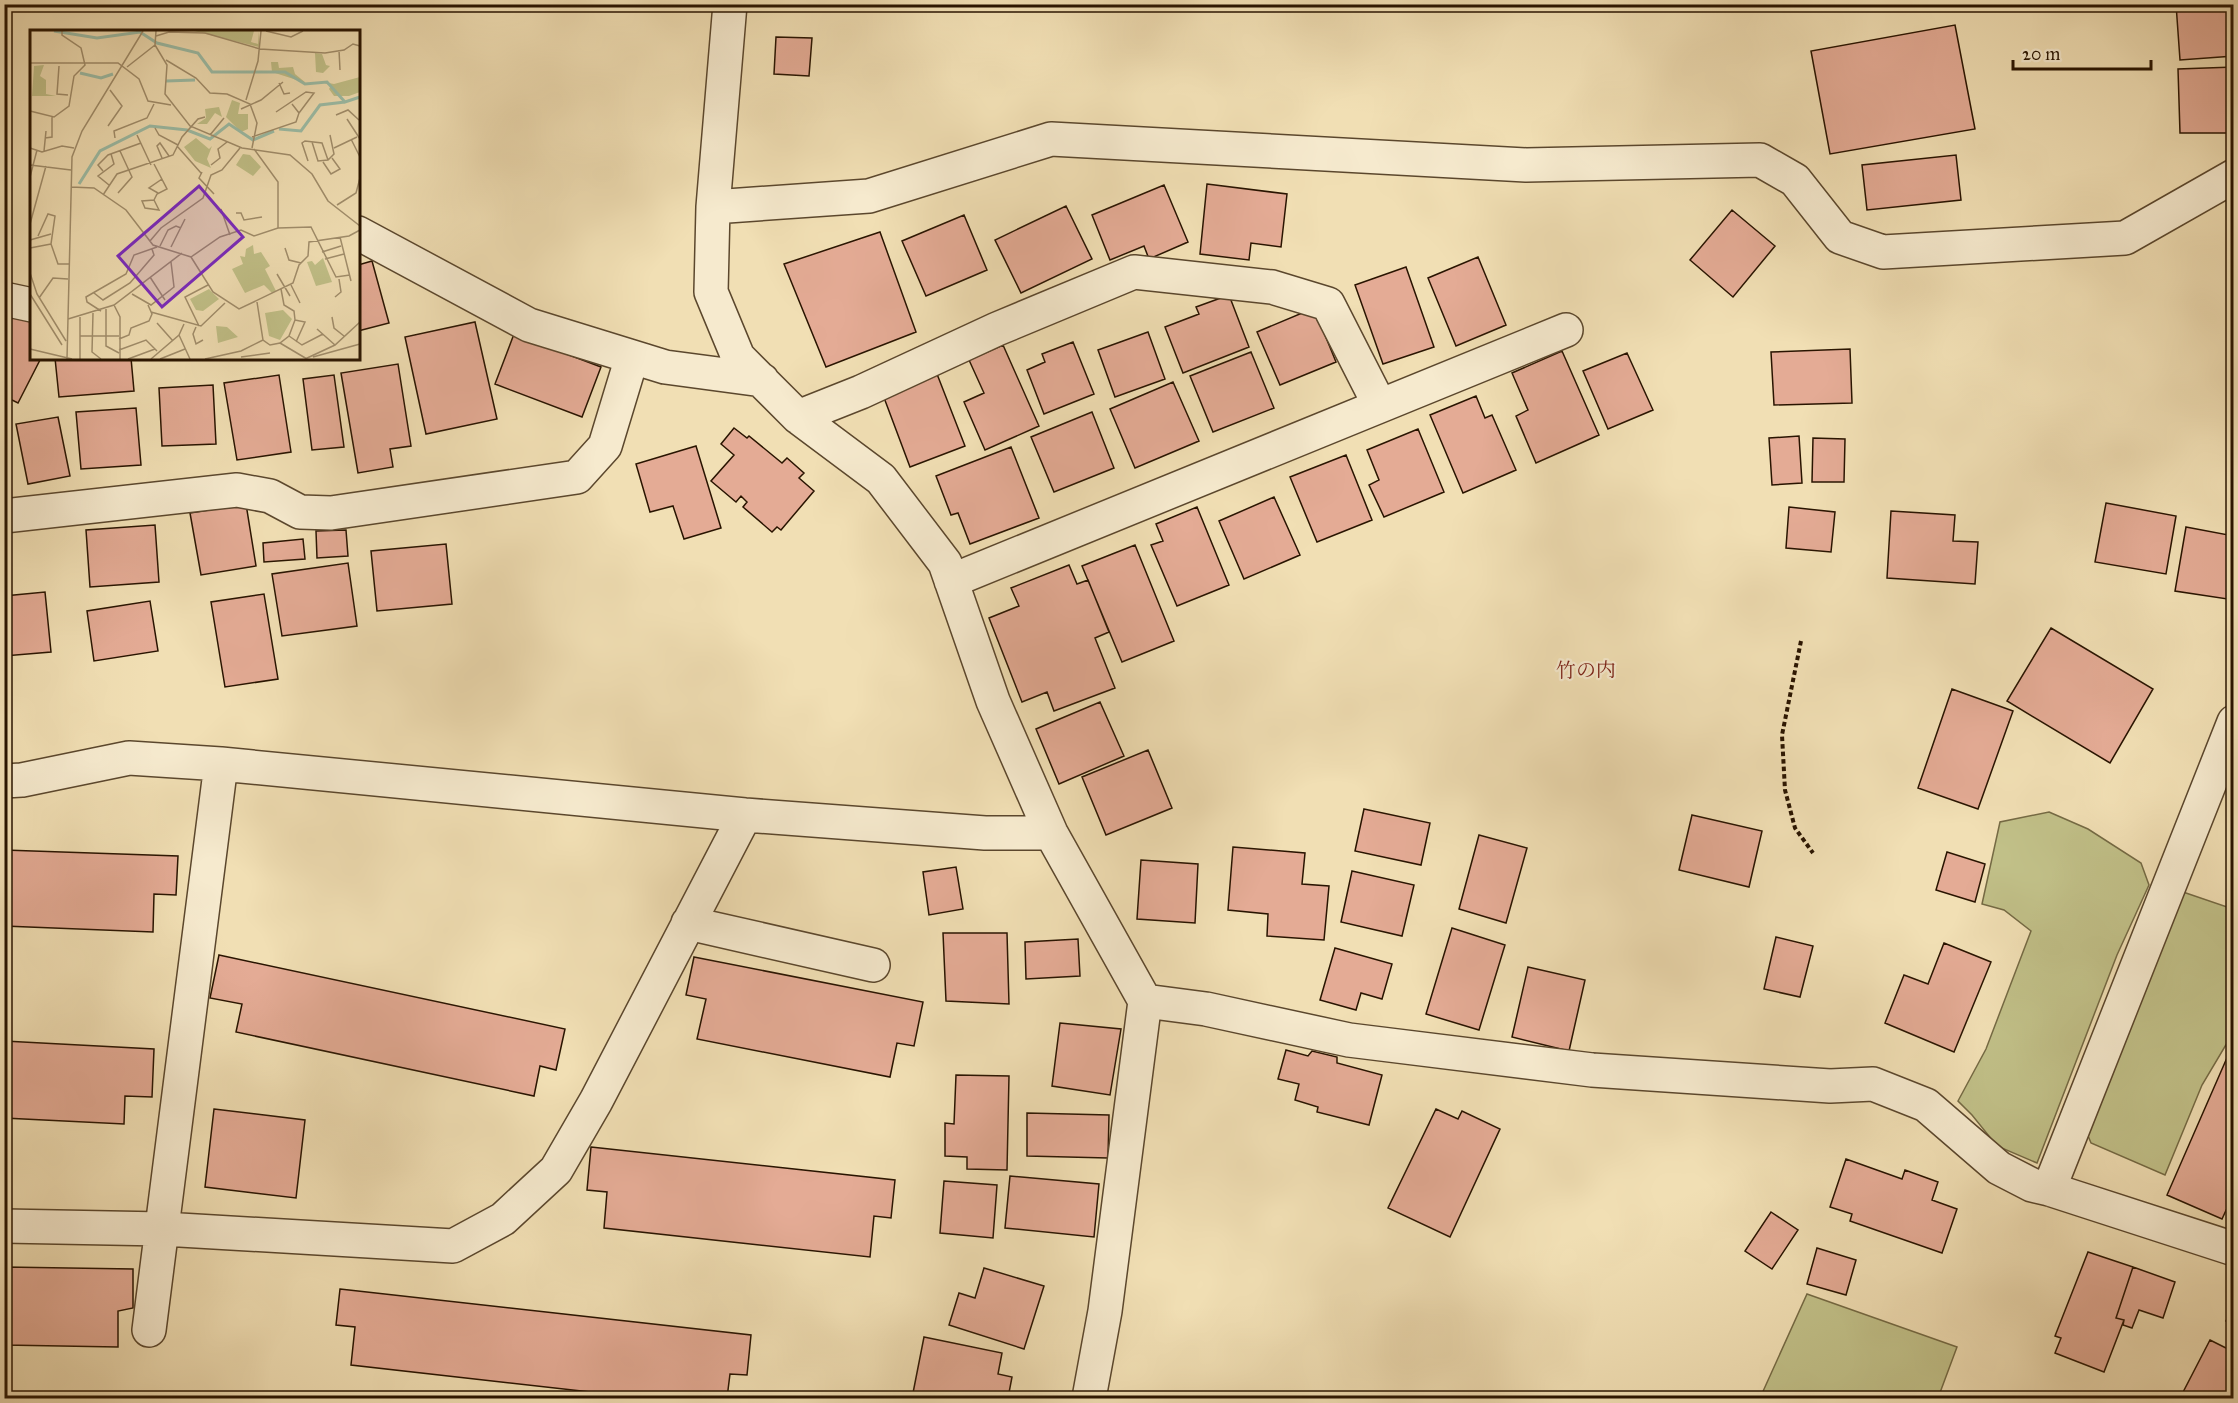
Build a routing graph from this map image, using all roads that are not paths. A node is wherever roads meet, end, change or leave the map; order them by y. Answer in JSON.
{"nodes":[{"id":1,"x":730,"y":4,"type":"edge"},
{"id":2,"x":2234,"y":176,"type":"edge"},
{"id":3,"x":713,"y":207,"type":"junction"},
{"id":4,"x":360,"y":234,"type":"edge"},
{"id":5,"x":4,"y":298,"type":"edge"},
{"id":6,"x":30,"y":304,"type":"edge"},
{"id":7,"x":1566,"y":330,"type":"dead end"},
{"id":8,"x":632,"y":357,"type":"junction"},
{"id":9,"x":762,"y":380,"type":"junction"},
{"id":10,"x":1380,"y":406,"type":"junction"},
{"id":11,"x":798,"y":417,"type":"junction"},
{"id":12,"x":4,"y":516,"type":"edge"},
{"id":13,"x":951,"y":581,"type":"junction"},
{"id":14,"x":2234,"y":722,"type":"edge"},
{"id":15,"x":221,"y":764,"type":"junction"},
{"id":16,"x":4,"y":781,"type":"edge"},
{"id":17,"x":745,"y":815,"type":"junction"},
{"id":18,"x":1051,"y":833,"type":"junction"},
{"id":19,"x":688,"y":923,"type":"junction"},
{"id":20,"x":873,"y":965,"type":"dead end"},
{"id":21,"x":1144,"y":1000,"type":"junction"},
{"id":22,"x":2049,"y":1189,"type":"junction"},
{"id":23,"x":4,"y":1226,"type":"edge"},
{"id":24,"x":163,"y":1229,"type":"junction"},
{"id":25,"x":2234,"y":1249,"type":"edge"},
{"id":26,"x":149,"y":1330,"type":"dead end"},
{"id":27,"x":1089,"y":1398,"type":"edge"}],
"edges":[{"from":1,"to":3,"type":"street"},
{"from":2,"to":3,"type":"street"},
{"from":3,"to":9,"type":"street"},
{"from":4,"to":8,"type":"street"},
{"from":5,"to":6,"type":"street"},
{"from":7,"to":10,"type":"street"},
{"from":8,"to":9,"type":"street"},
{"from":8,"to":12,"type":"street"},
{"from":9,"to":11,"type":"street"},
{"from":10,"to":11,"type":"street"},
{"from":10,"to":13,"type":"street"},
{"from":11,"to":13,"type":"street"},
{"from":13,"to":18,"type":"street"},
{"from":14,"to":22,"type":"street"},
{"from":15,"to":16,"type":"street"},
{"from":15,"to":17,"type":"street"},
{"from":15,"to":24,"type":"street"},
{"from":17,"to":18,"type":"street"},
{"from":17,"to":19,"type":"street"},
{"from":18,"to":21,"type":"street"},
{"from":19,"to":20,"type":"street"},
{"from":19,"to":24,"type":"street"},
{"from":21,"to":22,"type":"street"},
{"from":21,"to":27,"type":"street"},
{"from":22,"to":25,"type":"street"},
{"from":23,"to":24,"type":"street"},
{"from":24,"to":26,"type":"street"}]}
